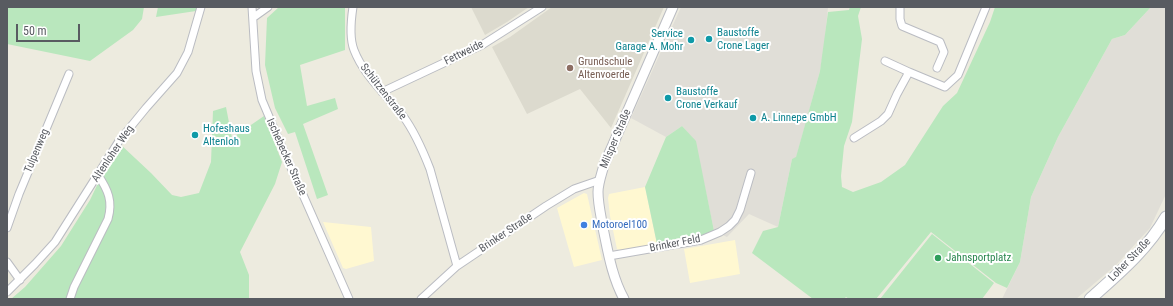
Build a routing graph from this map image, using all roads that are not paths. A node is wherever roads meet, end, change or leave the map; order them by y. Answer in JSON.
{"nodes":[{"id":1,"x":201,"y":7,"type":"edge"},
{"id":2,"x":252,"y":7,"type":"edge"},
{"id":3,"x":268,"y":7,"type":"edge"},
{"id":4,"x":353,"y":7,"type":"edge"},
{"id":5,"x":542,"y":7,"type":"edge"},
{"id":6,"x":673,"y":7,"type":"edge"},
{"id":7,"x":900,"y":7,"type":"edge"},
{"id":8,"x":986,"y":7,"type":"edge"},
{"id":9,"x":254,"y":17,"type":"junction"},
{"id":10,"x":885,"y":61,"type":"dead end"},
{"id":11,"x":937,"y":68,"type":"dead end"},
{"id":12,"x":909,"y":72,"type":"junction"},
{"id":13,"x":69,"y":74,"type":"dead end"},
{"id":14,"x":382,"y":92,"type":"junction"},
{"id":15,"x":854,"y":138,"type":"dead end"},
{"id":16,"x":752,"y":173,"type":"dead end"},
{"id":17,"x":98,"y":175,"type":"junction"},
{"id":18,"x":600,"y":180,"type":"junction"},
{"id":19,"x":1166,"y":217,"type":"edge"},
{"id":20,"x":7,"y":228,"type":"edge"},
{"id":21,"x":609,"y":256,"type":"junction"},
{"id":22,"x":7,"y":262,"type":"edge"},
{"id":23,"x":457,"y":266,"type":"junction"},
{"id":24,"x":20,"y":280,"type":"junction"},
{"id":25,"x":7,"y":292,"type":"edge"},
{"id":26,"x":70,"y":299,"type":"edge"},
{"id":27,"x":349,"y":299,"type":"edge"},
{"id":28,"x":421,"y":299,"type":"edge"},
{"id":29,"x":624,"y":299,"type":"edge"},
{"id":30,"x":1090,"y":299,"type":"edge"}],
"edges":[{"from":1,"to":17,"type":"street","name":"Altenloher Weg"},
{"from":2,"to":9,"type":"street","name":"Ischebecker Straße"},
{"from":3,"to":9,"type":"street"},
{"from":4,"to":14,"type":"street","name":"Schützenstraße"},
{"from":5,"to":14,"type":"street","name":"Fettweide"},
{"from":6,"to":18,"type":"street","name":"Milsper Straße"},
{"from":7,"to":11,"type":"street"},
{"from":8,"to":12,"type":"street"},
{"from":9,"to":27,"type":"street","name":"Ischebecker Straße"},
{"from":10,"to":12,"type":"street"},
{"from":12,"to":15,"type":"street"},
{"from":13,"to":20,"type":"street","name":"Tulpenweg"},
{"from":14,"to":23,"type":"street","name":"Schützenstraße"},
{"from":16,"to":21,"type":"street","name":"Brinker Feld"},
{"from":17,"to":24,"type":"street","name":"Altenloher Weg"},
{"from":17,"to":26,"type":"street"},
{"from":18,"to":21,"type":"street","name":"Milsper Straße"},
{"from":18,"to":23,"type":"street","name":"Brinker Straße"},
{"from":19,"to":30,"type":"main road","name":"Loher Straße"},
{"from":21,"to":29,"type":"street","name":"Milsper Straße"},
{"from":22,"to":24,"type":"street"},
{"from":23,"to":28,"type":"street","name":"Brinker Straße"},
{"from":24,"to":25,"type":"street","name":"Altenloher Weg"}]}
